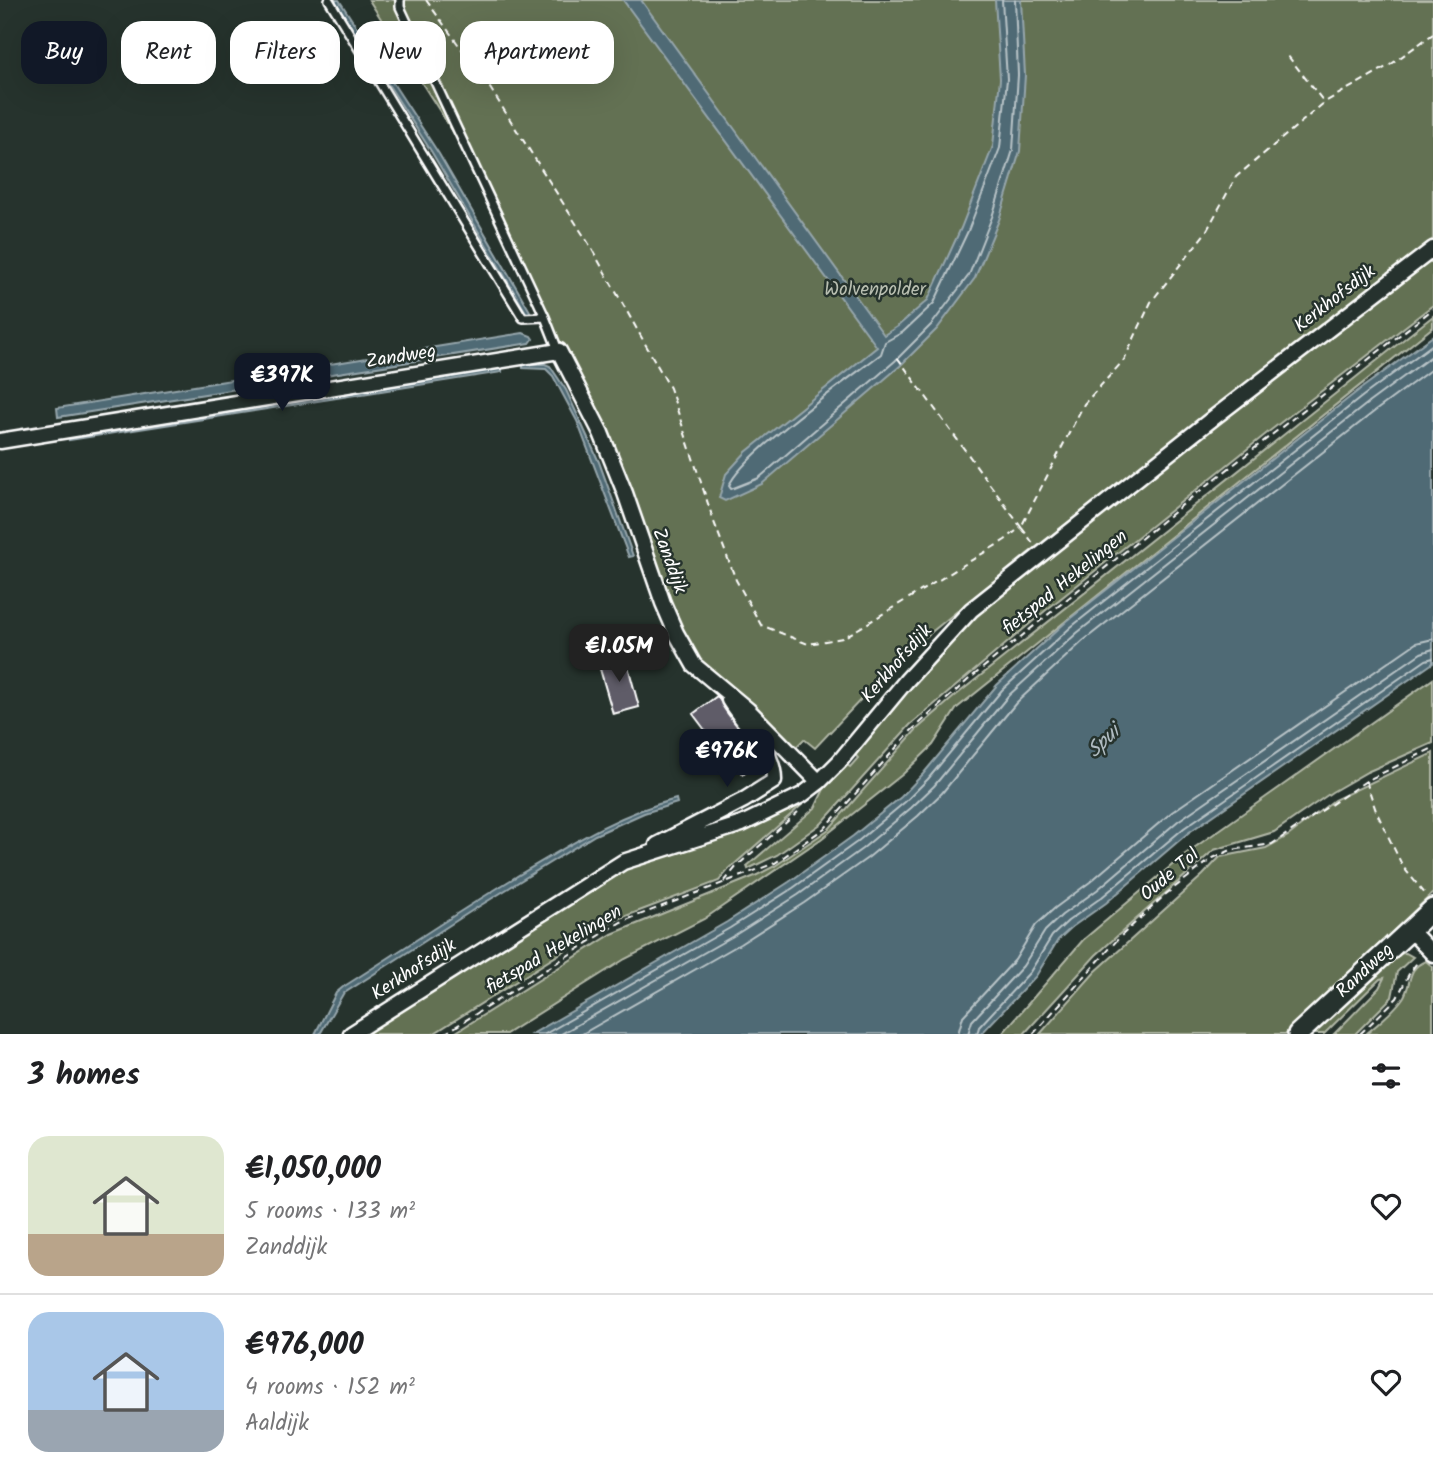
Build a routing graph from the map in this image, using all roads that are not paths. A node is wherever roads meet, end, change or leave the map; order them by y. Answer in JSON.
{"nodes":[{"id":1,"x":329,"y":0,"type":"edge"},
{"id":2,"x":400,"y":0,"type":"edge"},
{"id":3,"x":1433,"y":249,"type":"edge"},
{"id":4,"x":545,"y":317,"type":"junction"},
{"id":5,"x":559,"y":351,"type":"junction"},
{"id":6,"x":0,"y":441,"type":"edge"},
{"id":7,"x":722,"y":687,"type":"junction"},
{"id":8,"x":819,"y":782,"type":"junction"},
{"id":9,"x":623,"y":862,"type":"junction"},
{"id":10,"x":1430,"y":903,"type":"edge"},
{"id":11,"x":1410,"y":930,"type":"junction"},
{"id":12,"x":1431,"y":952,"type":"edge"},
{"id":13,"x":351,"y":1034,"type":"edge"},
{"id":14,"x":1298,"y":1034,"type":"edge"}],
"edges":[{"from":1,"to":4,"type":"lane"},
{"from":2,"to":4,"type":"lane"},
{"from":3,"to":8,"type":"street","name":"Kerkhofsdijk"},
{"from":4,"to":5,"type":"lane"},
{"from":5,"to":6,"type":"street","name":"Zandweg"},
{"from":5,"to":7,"type":"street","name":"Zanddijk"},
{"from":7,"to":8,"type":"street","name":"Zanddijk"},
{"from":7,"to":9,"type":"street"},
{"from":8,"to":9,"type":"street","name":"Kerkhofsdijk"},
{"from":9,"to":13,"type":"street","name":"Kerkhofsdijk"},
{"from":10,"to":11,"type":"street","name":"Randweg"},
{"from":11,"to":12,"type":"street"},
{"from":11,"to":14,"type":"street","name":"Randweg"}]}
